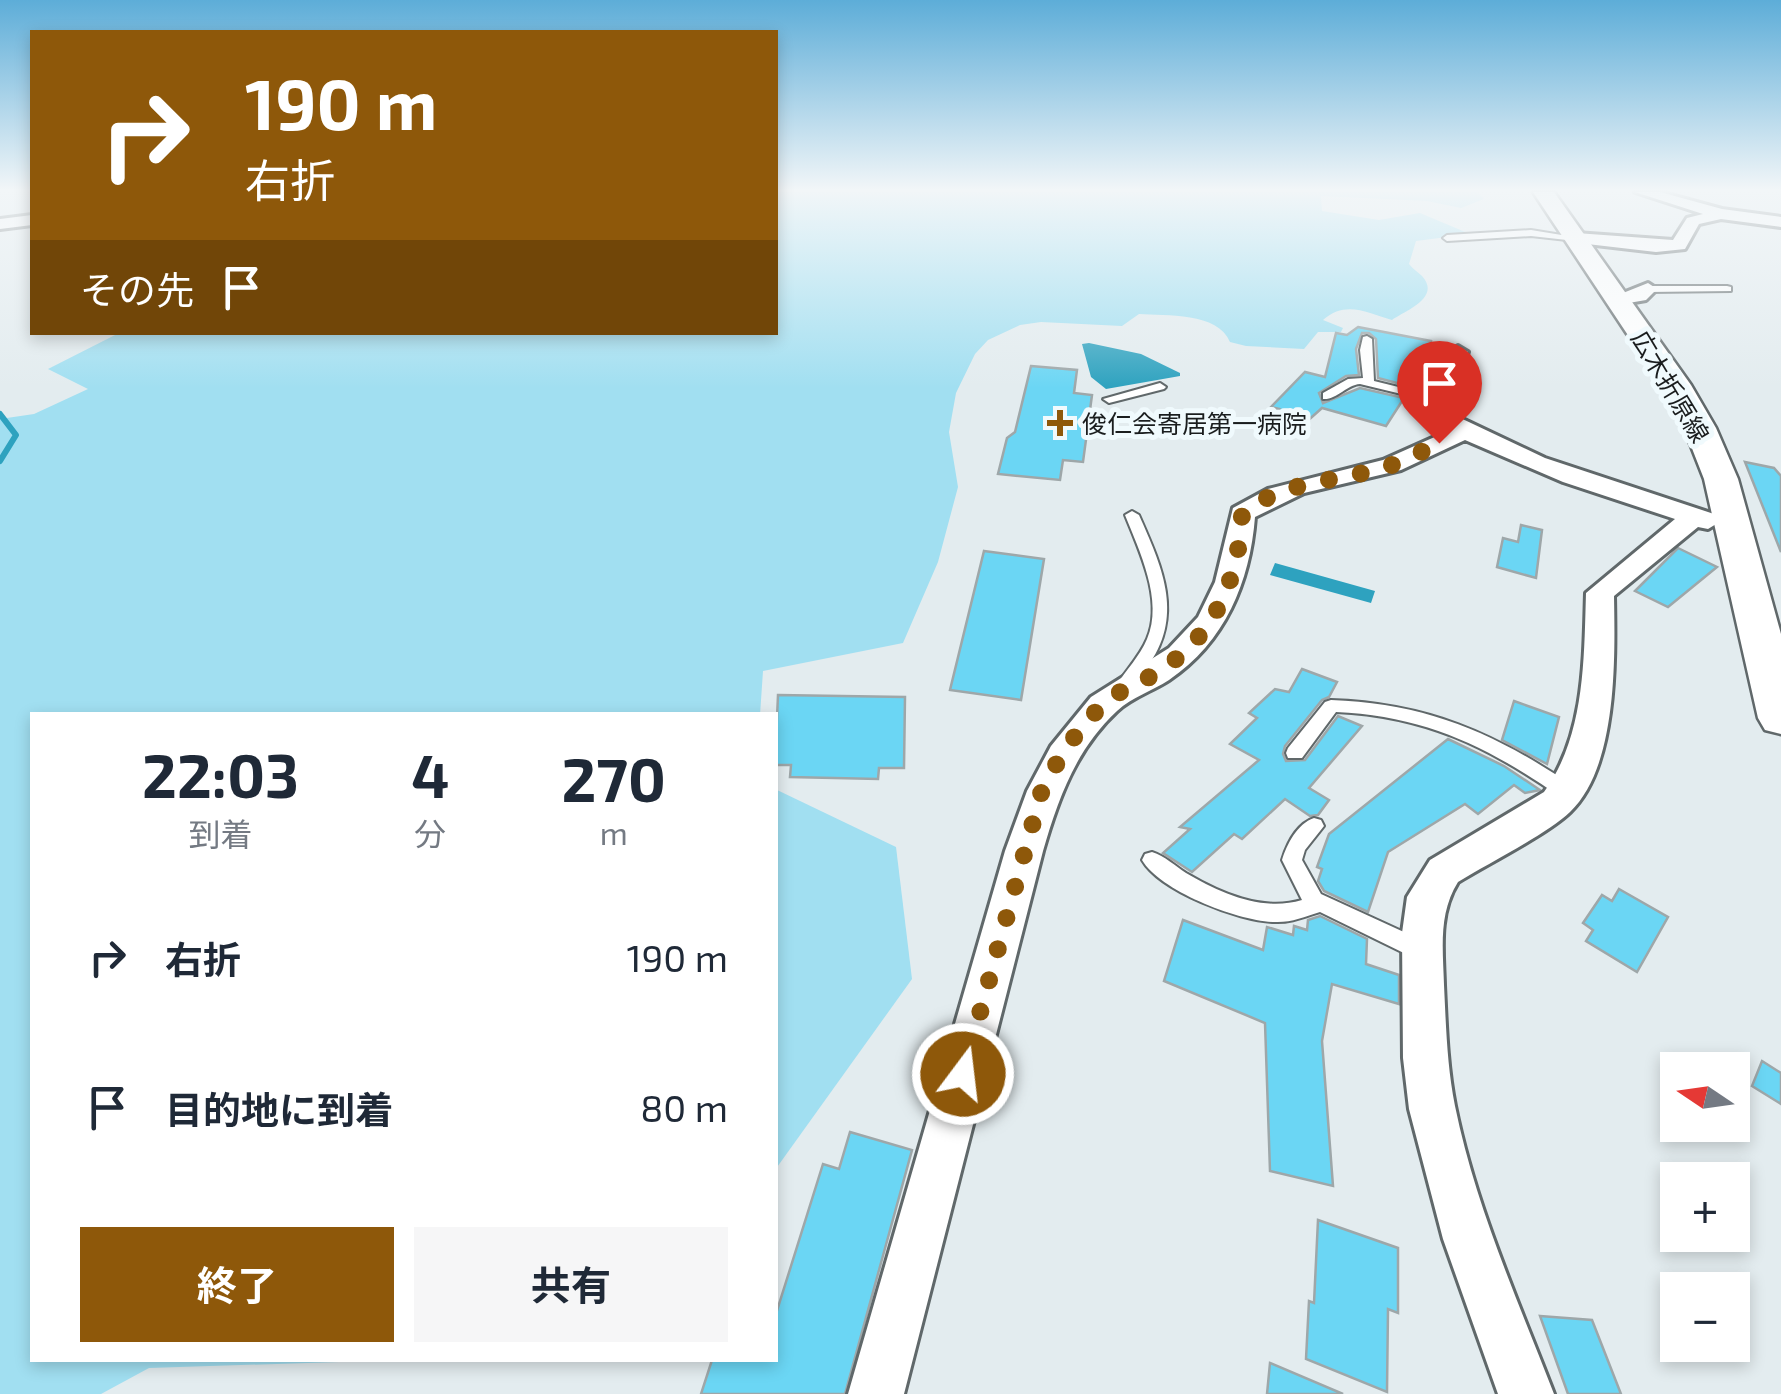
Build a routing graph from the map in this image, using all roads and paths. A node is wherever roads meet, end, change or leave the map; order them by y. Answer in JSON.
{"nodes":[{"id":1,"x":1595,"y":257,"type":"edge"},
{"id":2,"x":1727,"y":289,"type":"dead end"},
{"id":3,"x":1633,"y":294,"type":"junction"},
{"id":4,"x":1367,"y":339,"type":"dead end"},
{"id":5,"x":1458,"y":352,"type":"dead end"},
{"id":6,"x":1368,"y":382,"type":"junction"},
{"id":7,"x":1160,"y":387,"type":"dead end"},
{"id":8,"x":1327,"y":396,"type":"dead end"},
{"id":9,"x":1109,"y":399,"type":"dead end"},
{"id":10,"x":1439,"y":401,"type":"junction"},
{"id":11,"x":1464,"y":432,"type":"junction"},
{"id":12,"x":1132,"y":515,"type":"dead end"},
{"id":13,"x":1694,"y":516,"type":"junction"},
{"id":14,"x":1733,"y":528,"type":"junction"},
{"id":15,"x":1121,"y":690,"type":"junction"},
{"id":16,"x":1781,"y":718,"type":"edge"},
{"id":17,"x":1295,"y":753,"type":"dead end"},
{"id":18,"x":1566,"y":791,"type":"junction"},
{"id":19,"x":1314,"y":826,"type":"dead end"},
{"id":20,"x":1152,"y":860,"type":"dead end"},
{"id":21,"x":1315,"y":904,"type":"junction"},
{"id":22,"x":1423,"y":951,"type":"junction"},
{"id":23,"x":876,"y":1394,"type":"edge"},
{"id":24,"x":1526,"y":1394,"type":"edge"}],
"edges":[{"from":1,"to":3,"type":"main road","name":"広木折原線"},
{"from":2,"to":3,"type":"lane"},
{"from":3,"to":14,"type":"main road","name":"広木折原線"},
{"from":4,"to":6,"type":"lane"},
{"from":5,"to":10,"type":"street"},
{"from":6,"to":8,"type":"lane"},
{"from":6,"to":10,"type":"lane"},
{"from":7,"to":9,"type":"lane"},
{"from":10,"to":11,"type":"street"},
{"from":11,"to":13,"type":"street"},
{"from":11,"to":15,"type":"street"},
{"from":12,"to":15,"type":"lane"},
{"from":13,"to":14,"type":"street"},
{"from":13,"to":18,"type":"street"},
{"from":14,"to":16,"type":"main road","name":"広木折原線"},
{"from":15,"to":23,"type":"street"},
{"from":17,"to":18,"type":"lane"},
{"from":18,"to":22,"type":"street"},
{"from":19,"to":21,"type":"lane"},
{"from":20,"to":21,"type":"lane"},
{"from":21,"to":22,"type":"lane"},
{"from":22,"to":24,"type":"street"}]}
